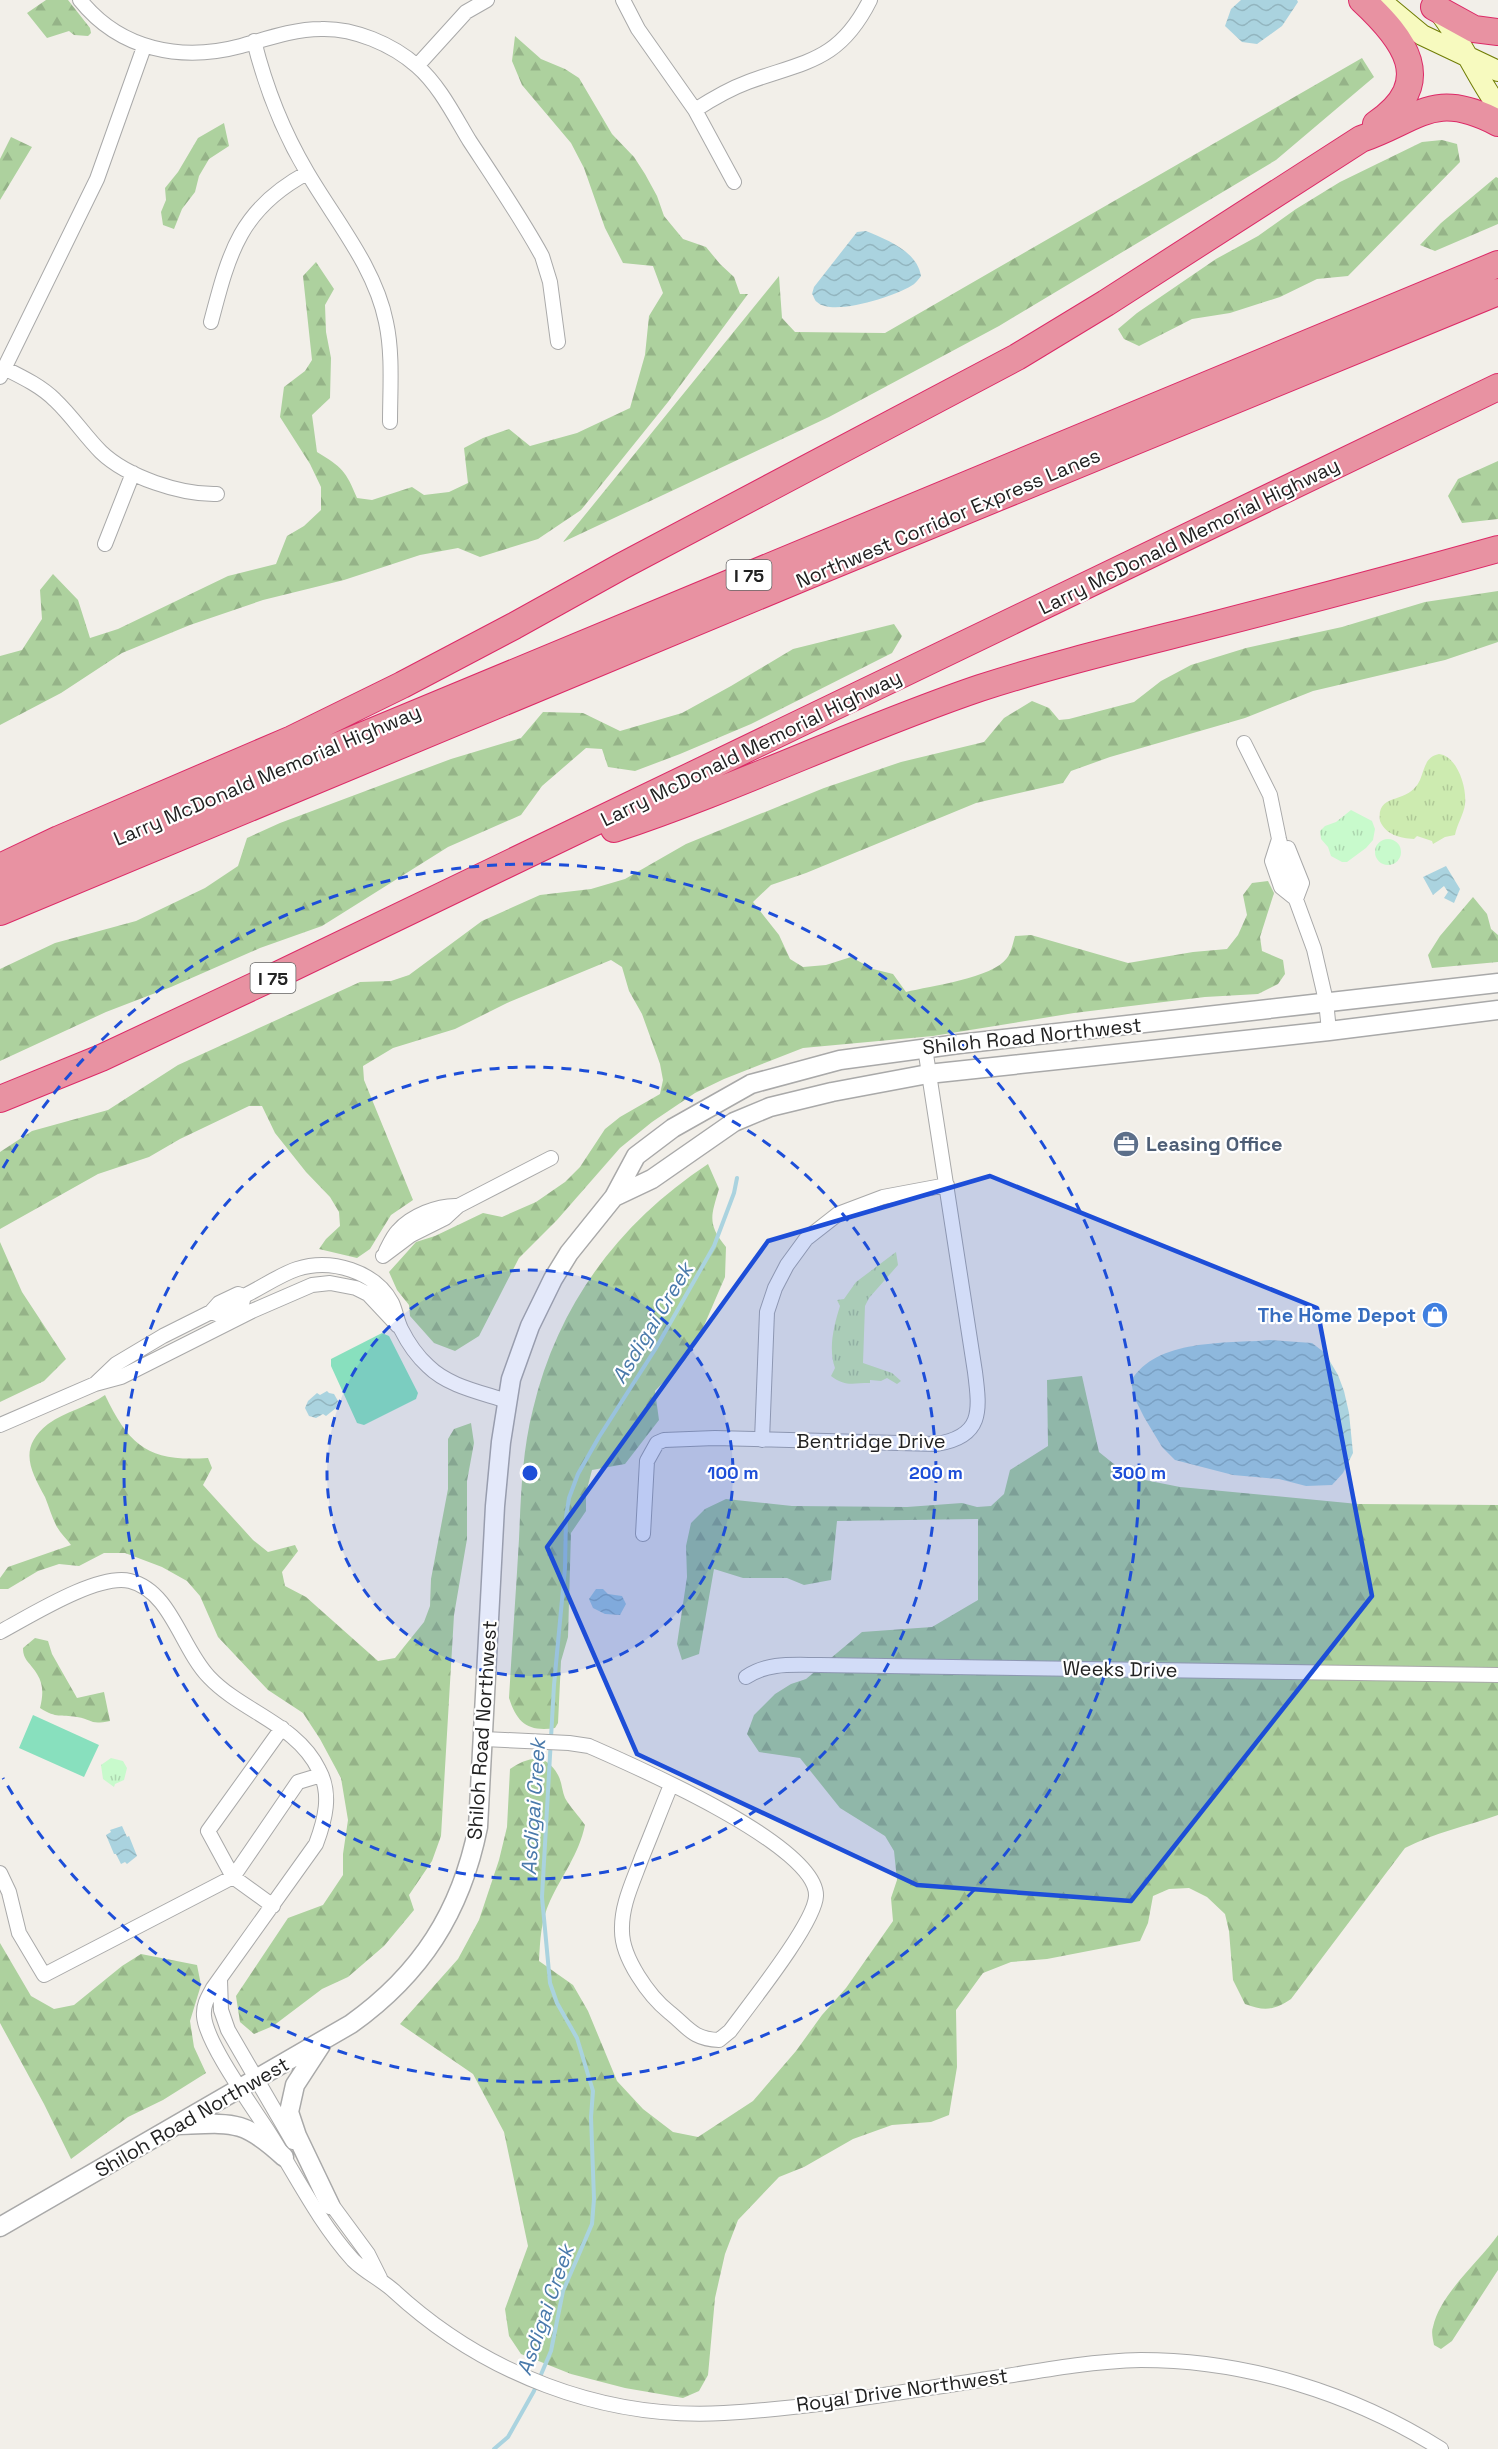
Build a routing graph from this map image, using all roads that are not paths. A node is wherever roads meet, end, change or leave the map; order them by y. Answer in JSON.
{"nodes":[{"id":1,"x":80,"y":0,"type":"edge"},
{"id":2,"x":487,"y":0,"type":"edge"},
{"id":3,"x":623,"y":0,"type":"edge"},
{"id":4,"x":870,"y":0,"type":"edge"},
{"id":5,"x":1362,"y":0,"type":"edge"},
{"id":6,"x":1380,"y":0,"type":"edge"},
{"id":7,"x":1430,"y":3,"type":"edge"},
{"id":8,"x":1498,"y":32,"type":"edge"},
{"id":9,"x":254,"y":41,"type":"junction"},
{"id":10,"x":144,"y":47,"type":"junction"},
{"id":11,"x":1467,"y":56,"type":"junction"},
{"id":12,"x":417,"y":66,"type":"junction"},
{"id":13,"x":1498,"y":71,"type":"edge"},
{"id":14,"x":1498,"y":107,"type":"edge"},
{"id":15,"x":695,"y":110,"type":"junction"},
{"id":16,"x":1498,"y":123,"type":"edge"},
{"id":17,"x":1361,"y":139,"type":"junction"},
{"id":18,"x":308,"y":173,"type":"junction"},
{"id":19,"x":734,"y":182,"type":"dead end"},
{"id":20,"x":1498,"y":264,"type":"edge"},
{"id":21,"x":1498,"y":292,"type":"edge"},
{"id":22,"x":211,"y":322,"type":"dead end"},
{"id":23,"x":558,"y":342,"type":"dead end"},
{"id":24,"x":2,"y":373,"type":"edge"},
{"id":25,"x":1498,"y":387,"type":"edge"},
{"id":26,"x":390,"y":422,"type":"dead end"},
{"id":27,"x":133,"y":473,"type":"junction"},
{"id":28,"x":217,"y":494,"type":"dead end"},
{"id":29,"x":105,"y":544,"type":"dead end"},
{"id":30,"x":1498,"y":549,"type":"edge"},
{"id":31,"x":1244,"y":743,"type":"dead end"},
{"id":32,"x":1279,"y":839,"type":"junction"},
{"id":33,"x":542,"y":849,"type":"junction"},
{"id":34,"x":0,"y":867,"type":"edge"},
{"id":35,"x":0,"y":886,"type":"edge"},
{"id":36,"x":1296,"y":899,"type":"junction"},
{"id":37,"x":0,"y":912,"type":"edge"},
{"id":38,"x":1498,"y":983,"type":"edge"},
{"id":39,"x":1326,"y":1001,"type":"junction"},
{"id":40,"x":1498,"y":1010,"type":"edge"},
{"id":41,"x":1329,"y":1031,"type":"junction"},
{"id":42,"x":925,"y":1048,"type":"junction"},
{"id":43,"x":928,"y":1074,"type":"junction"},
{"id":44,"x":0,"y":1099,"type":"edge"},
{"id":45,"x":551,"y":1158,"type":"dead end"},
{"id":46,"x":947,"y":1185,"type":"junction"},
{"id":47,"x":614,"y":1197,"type":"junction"},
{"id":48,"x":458,"y":1206,"type":"junction"},
{"id":49,"x":401,"y":1329,"type":"junction"},
{"id":50,"x":95,"y":1384,"type":"junction"},
{"id":51,"x":507,"y":1401,"type":"junction"},
{"id":52,"x":0,"y":1425,"type":"edge"},
{"id":53,"x":762,"y":1440,"type":"junction"},
{"id":54,"x":643,"y":1534,"type":"dead end"},
{"id":55,"x":0,"y":1632,"type":"edge"},
{"id":56,"x":1498,"y":1675,"type":"edge"},
{"id":57,"x":746,"y":1677,"type":"dead end"},
{"id":58,"x":282,"y":1728,"type":"junction"},
{"id":59,"x":484,"y":1739,"type":"junction"},
{"id":60,"x":321,"y":1775,"type":"junction"},
{"id":61,"x":671,"y":1785,"type":"junction"},
{"id":62,"x":0,"y":1873,"type":"edge"},
{"id":63,"x":233,"y":1877,"type":"junction"},
{"id":64,"x":273,"y":1906,"type":"junction"},
{"id":65,"x":220,"y":1980,"type":"junction"},
{"id":66,"x":326,"y":2039,"type":"junction"},
{"id":67,"x":248,"y":2083,"type":"junction"},
{"id":68,"x":177,"y":2125,"type":"junction"},
{"id":69,"x":285,"y":2157,"type":"junction"},
{"id":70,"x":330,"y":2205,"type":"junction"},
{"id":71,"x":0,"y":2227,"type":"edge"},
{"id":72,"x":381,"y":2279,"type":"junction"},
{"id":73,"x":1441,"y":2449,"type":"edge"}],
"edges":[{"from":1,"to":10,"type":"street"},
{"from":2,"to":12,"type":"street"},
{"from":3,"to":15,"type":"street"},
{"from":4,"to":15,"type":"street"},
{"from":5,"to":17,"type":"highway"},
{"from":6,"to":11,"type":"main road"},
{"from":7,"to":8,"type":"highway"},
{"from":7,"to":11,"type":"main road"},
{"from":9,"to":10,"type":"street"},
{"from":9,"to":12,"type":"street"},
{"from":9,"to":18,"type":"street"},
{"from":10,"to":24,"type":"street"},
{"from":11,"to":13,"type":"main road"},
{"from":11,"to":14,"type":"main road"},
{"from":12,"to":23,"type":"street"},
{"from":15,"to":19,"type":"street"},
{"from":16,"to":17,"type":"highway"},
{"from":17,"to":34,"type":"highway"},
{"from":18,"to":22,"type":"street"},
{"from":18,"to":26,"type":"street"},
{"from":20,"to":35,"type":"highway","name":"Larry McDonald Memorial Highway","number":"I 75"},
{"from":21,"to":37,"type":"highway","name":"Northwest Corridor Express Lanes"},
{"from":24,"to":27,"type":"street"},
{"from":25,"to":33,"type":"highway","name":"Larry McDonald Memorial Highway","number":"I 75"},
{"from":27,"to":28,"type":"street"},
{"from":27,"to":29,"type":"street"},
{"from":30,"to":33,"type":"highway"},
{"from":31,"to":32,"type":"street"},
{"from":32,"to":36,"type":"street"},
{"from":32,"to":36,"type":"street"},
{"from":33,"to":44,"type":"highway","name":"Larry McDonald Memorial Highway","number":"I 75"},
{"from":36,"to":39,"type":"street"},
{"from":38,"to":39,"type":"street","name":"Shiloh Road Northwest"},
{"from":39,"to":41,"type":"street"},
{"from":39,"to":42,"type":"street","name":"Shiloh Road Northwest"},
{"from":40,"to":41,"type":"street","name":"Shiloh Road Northwest"},
{"from":41,"to":43,"type":"street","name":"Shiloh Road Northwest"},
{"from":42,"to":43,"type":"street","name":"Bentridge Drive"},
{"from":42,"to":47,"type":"street","name":"Shiloh Road Northwest"},
{"from":43,"to":46,"type":"street","name":"Bentridge Drive"},
{"from":43,"to":47,"type":"street","name":"Shiloh Road Northwest"},
{"from":45,"to":48,"type":"street"},
{"from":46,"to":53,"type":"street"},
{"from":46,"to":53,"type":"street","name":"Bentridge Drive"},
{"from":47,"to":51,"type":"street","name":"Shiloh Road Northwest"},
{"from":48,"to":48,"type":"street"},
{"from":49,"to":50,"type":"street"},
{"from":49,"to":50,"type":"street"},
{"from":49,"to":51,"type":"street"},
{"from":50,"to":52,"type":"street"},
{"from":51,"to":59,"type":"street","name":"Shiloh Road Northwest"},
{"from":53,"to":54,"type":"street","name":"Bentridge Drive"},
{"from":55,"to":58,"type":"street"},
{"from":56,"to":57,"type":"street","name":"Weeks Drive"},
{"from":58,"to":60,"type":"street"},
{"from":58,"to":63,"type":"street"},
{"from":59,"to":61,"type":"street"},
{"from":59,"to":66,"type":"street","name":"Shiloh Road Northwest"},
{"from":60,"to":63,"type":"street"},
{"from":60,"to":64,"type":"street"},
{"from":61,"to":61,"type":"street"},
{"from":62,"to":63,"type":"street"},
{"from":63,"to":64,"type":"street"},
{"from":64,"to":65,"type":"street"},
{"from":65,"to":67,"type":"street"},
{"from":65,"to":67,"type":"street"},
{"from":66,"to":67,"type":"street","name":"Shiloh Road Northwest"},
{"from":66,"to":70,"type":"street"},
{"from":67,"to":68,"type":"street","name":"Shiloh Road Northwest"},
{"from":67,"to":69,"type":"street","name":"Royal Drive Northwest"},
{"from":67,"to":70,"type":"street","name":"Royal Drive Northwest"},
{"from":68,"to":69,"type":"street"},
{"from":68,"to":71,"type":"street","name":"Shiloh Road Northwest"},
{"from":69,"to":72,"type":"street","name":"Royal Drive Northwest"},
{"from":70,"to":72,"type":"street","name":"Royal Drive Northwest"},
{"from":72,"to":73,"type":"street","name":"Royal Drive Northwest"}]}
